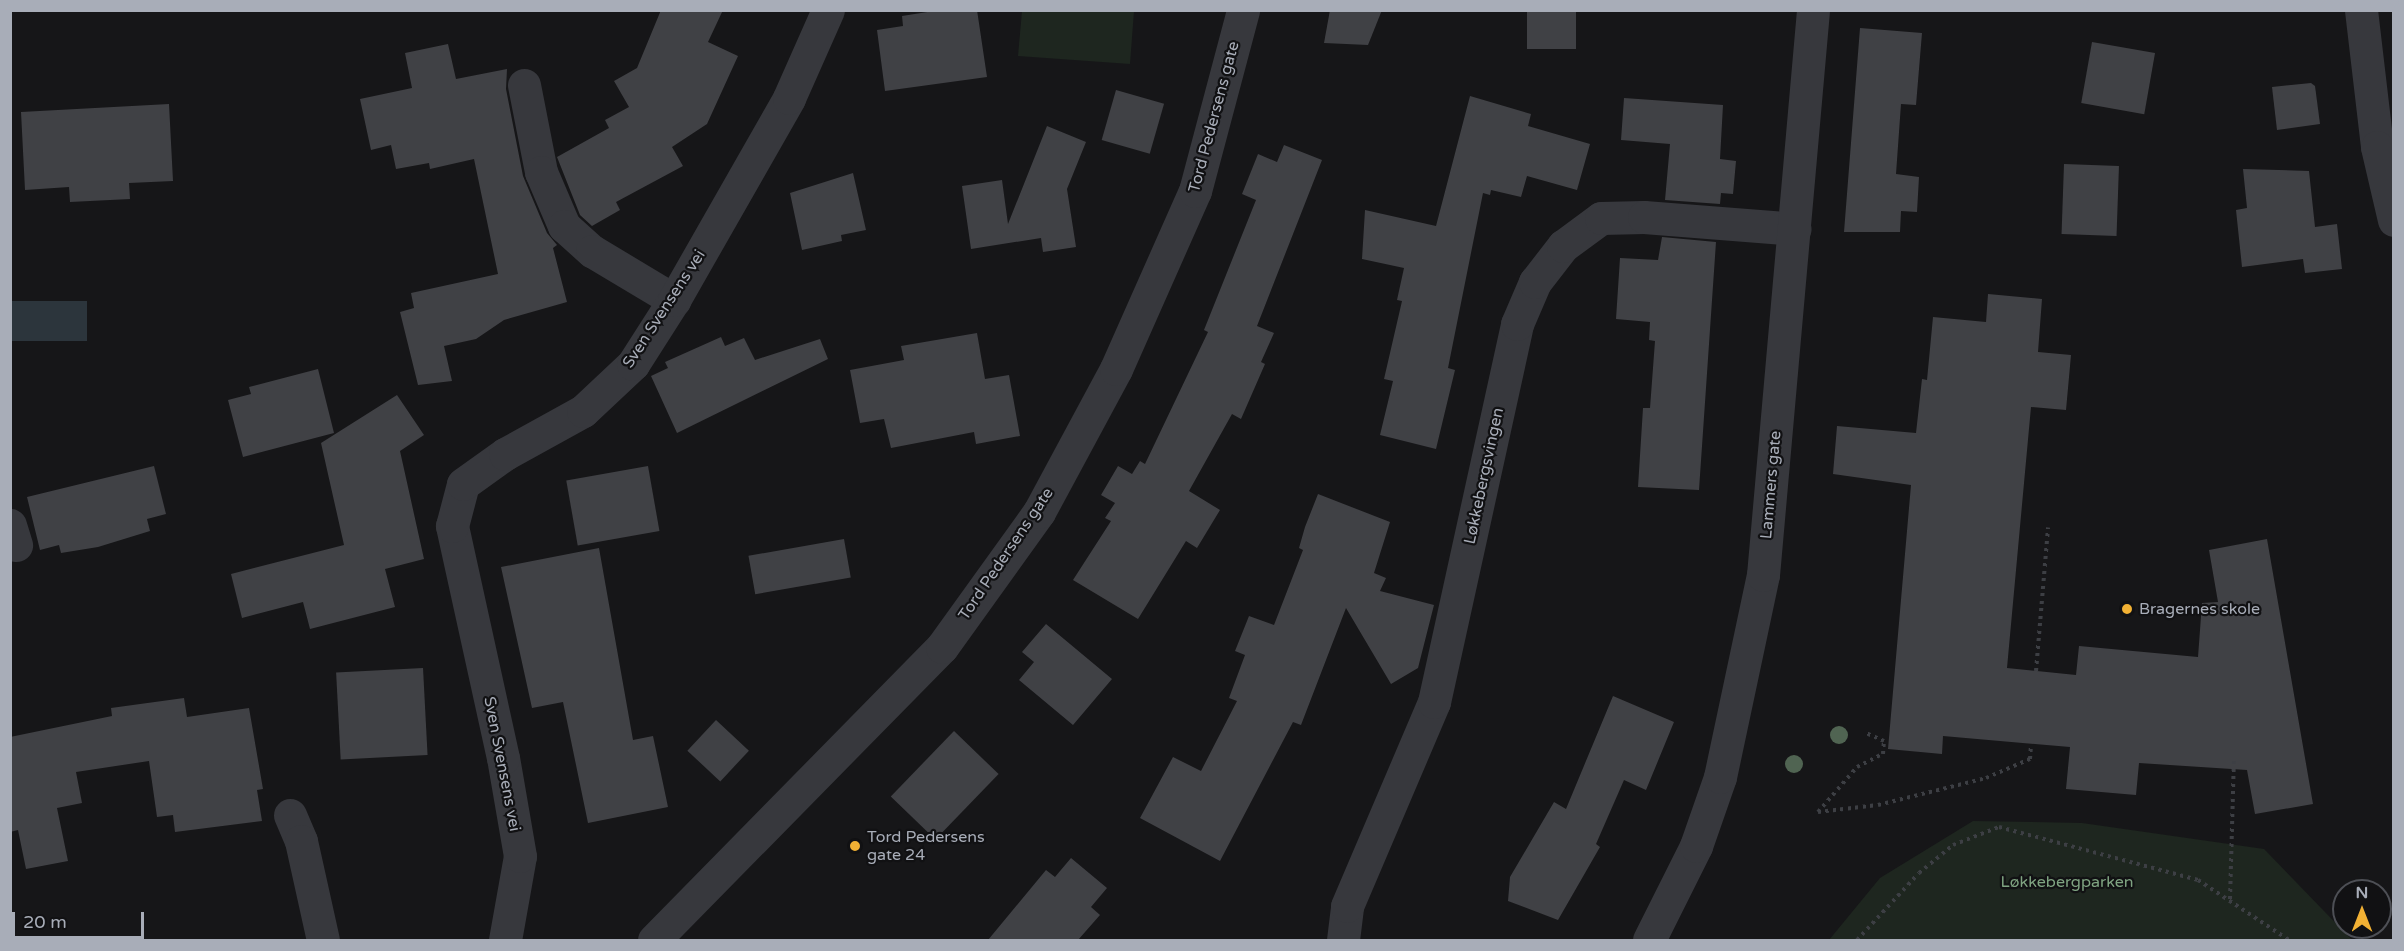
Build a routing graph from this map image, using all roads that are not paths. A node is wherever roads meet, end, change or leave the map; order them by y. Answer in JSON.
{"nodes":[{"id":1,"x":828,"y":10,"type":"edge"},
{"id":2,"x":1243,"y":10,"type":"edge"},
{"id":3,"x":1813,"y":10,"type":"edge"},
{"id":4,"x":2361,"y":10,"type":"edge"},
{"id":5,"x":524,"y":84,"type":"dead end"},
{"id":6,"x":2394,"y":220,"type":"edge"},
{"id":7,"x":1795,"y":229,"type":"junction"},
{"id":8,"x":674,"y":300,"type":"junction"},
{"id":9,"x":290,"y":815,"type":"dead end"},
{"id":10,"x":323,"y":940,"type":"edge"},
{"id":11,"x":505,"y":940,"type":"edge"},
{"id":12,"x":654,"y":940,"type":"edge"},
{"id":13,"x":1343,"y":940,"type":"edge"},
{"id":14,"x":1649,"y":940,"type":"edge"}],
"edges":[{"from":1,"to":8,"type":"street","name":"Sven Svensens vei"},
{"from":2,"to":12,"type":"street","name":"Tord Pedersens gate"},
{"from":3,"to":7,"type":"street","name":"Lammers gate"},
{"from":4,"to":6,"type":"street"},
{"from":5,"to":8,"type":"street"},
{"from":7,"to":13,"type":"street","name":"Løkkebergsvingen"},
{"from":7,"to":14,"type":"street","name":"Lammers gate"},
{"from":8,"to":11,"type":"street","name":"Sven Svensens vei"},
{"from":9,"to":10,"type":"street"}]}
